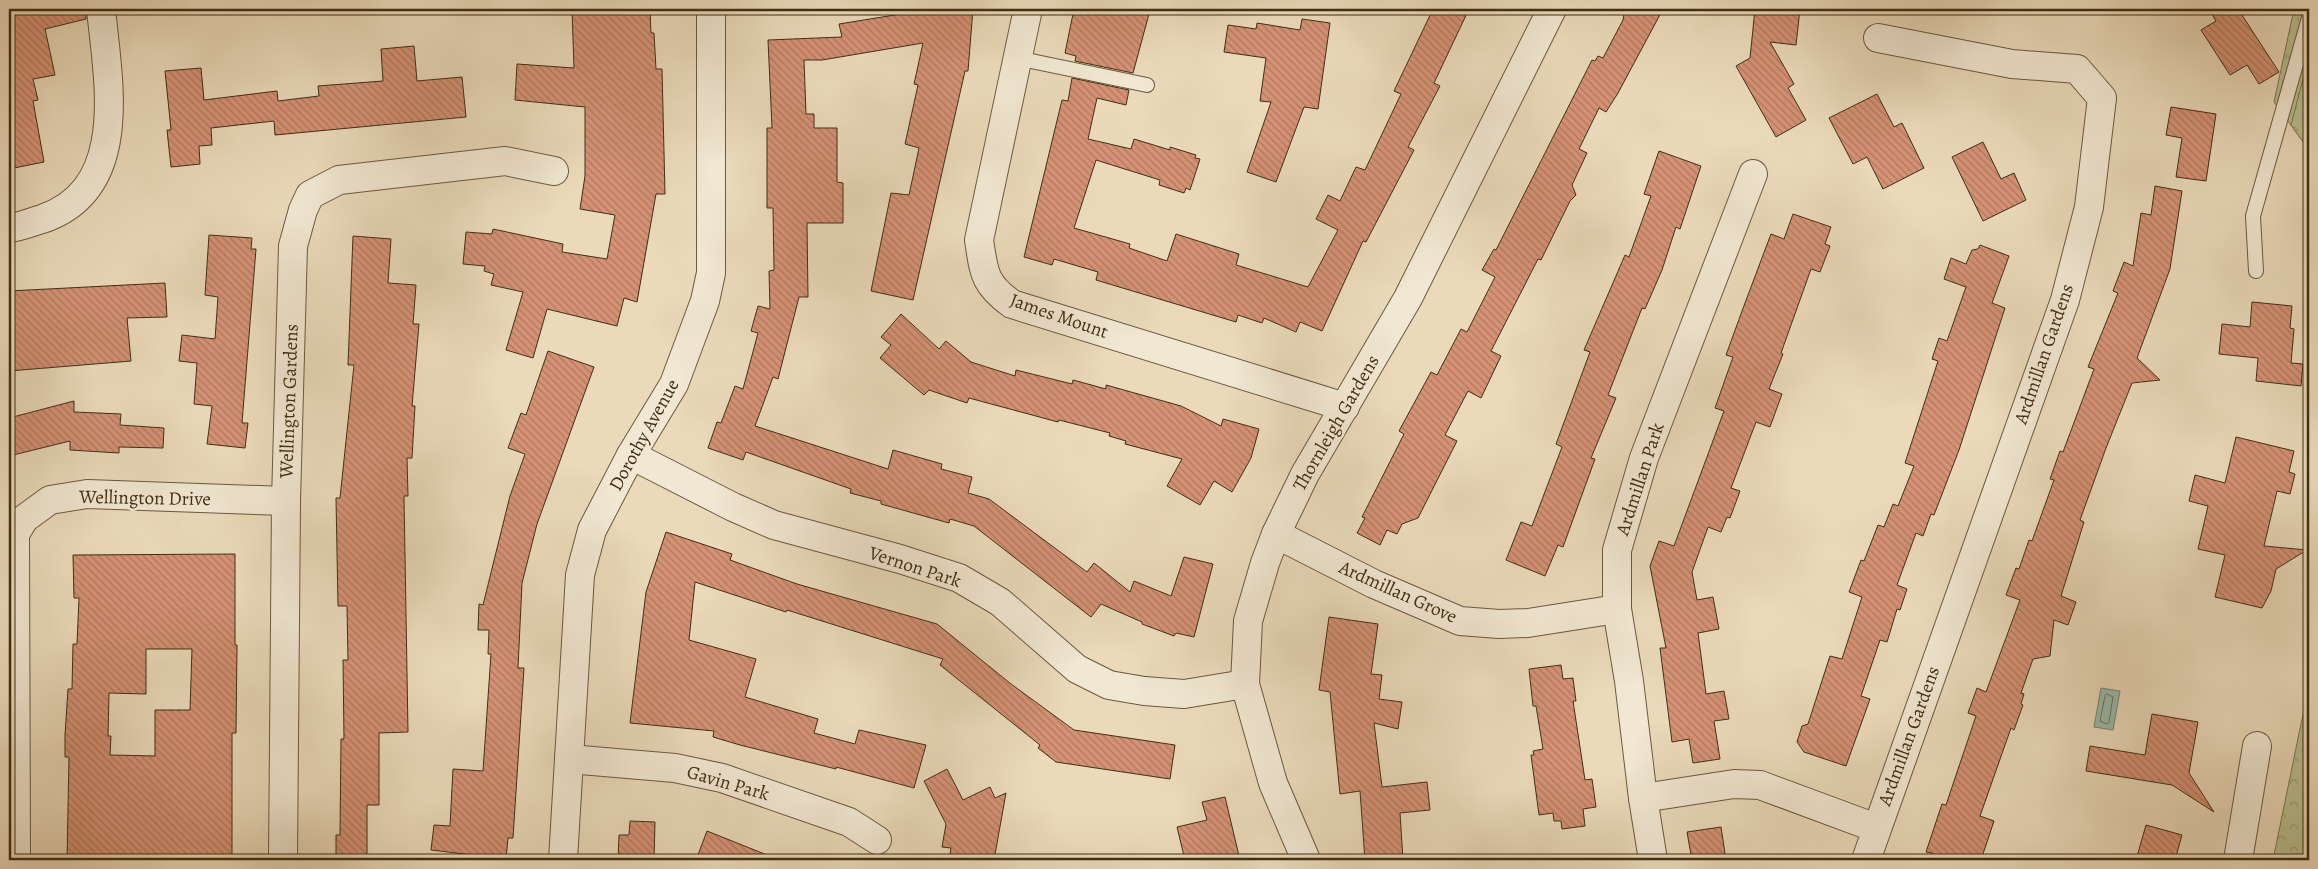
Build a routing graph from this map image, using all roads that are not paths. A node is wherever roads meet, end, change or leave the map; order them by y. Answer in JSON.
{"nodes":[{"id":1,"x":101,"y":9,"type":"edge"},
{"id":2,"x":711,"y":9,"type":"edge"},
{"id":3,"x":1028,"y":9,"type":"edge"},
{"id":4,"x":1552,"y":9,"type":"edge"},
{"id":5,"x":2309,"y":18,"type":"edge"},
{"id":6,"x":1878,"y":38,"type":"dead end"},
{"id":7,"x":1017,"y":58,"type":"junction"},
{"id":8,"x":1148,"y":85,"type":"dead end"},
{"id":9,"x":554,"y":171,"type":"dead end"},
{"id":10,"x":1753,"y":174,"type":"dead end"},
{"id":11,"x":9,"y":228,"type":"edge"},
{"id":12,"x":2256,"y":271,"type":"dead end"},
{"id":13,"x":1345,"y":407,"type":"junction"},
{"id":14,"x":630,"y":456,"type":"junction"},
{"id":15,"x":286,"y":501,"type":"junction"},
{"id":16,"x":1276,"y":534,"type":"junction"},
{"id":17,"x":1617,"y":609,"type":"junction"},
{"id":18,"x":1245,"y":684,"type":"junction"},
{"id":19,"x":2258,"y":746,"type":"dead end"},
{"id":20,"x":569,"y":759,"type":"junction"},
{"id":21,"x":1643,"y":798,"type":"junction"},
{"id":22,"x":1876,"y":828,"type":"junction"},
{"id":23,"x":877,"y":840,"type":"dead end"},
{"id":24,"x":16,"y":860,"type":"edge"},
{"id":25,"x":283,"y":860,"type":"edge"},
{"id":26,"x":563,"y":860,"type":"edge"},
{"id":27,"x":1306,"y":860,"type":"edge"},
{"id":28,"x":1653,"y":860,"type":"edge"},
{"id":29,"x":1866,"y":860,"type":"edge"},
{"id":30,"x":2238,"y":860,"type":"edge"}],
"edges":[{"from":1,"to":11,"type":"street"},
{"from":2,"to":14,"type":"street","name":"Dorothy Avenue"},
{"from":3,"to":7,"type":"street","name":"James Mount"},
{"from":4,"to":13,"type":"street","name":"Thornleigh Gardens"},
{"from":5,"to":12,"type":"lane"},
{"from":6,"to":22,"type":"street","name":"Ardmillan Gardens"},
{"from":7,"to":8,"type":"lane"},
{"from":7,"to":13,"type":"street","name":"James Mount"},
{"from":9,"to":15,"type":"street","name":"Wellington Gardens"},
{"from":10,"to":17,"type":"street","name":"Ardmillan Park"},
{"from":13,"to":16,"type":"street","name":"Thornleigh Gardens"},
{"from":14,"to":18,"type":"street","name":"Vernon Park"},
{"from":14,"to":20,"type":"street","name":"Dorothy Avenue"},
{"from":15,"to":24,"type":"street","name":"Wellington Drive"},
{"from":15,"to":25,"type":"street","name":"Wellington Gardens"},
{"from":16,"to":17,"type":"street","name":"Ardmillan Grove"},
{"from":16,"to":18,"type":"street","name":"Thornleigh Gardens"},
{"from":17,"to":21,"type":"street","name":"Ardmillan Park"},
{"from":18,"to":27,"type":"street","name":"Thornleigh Gardens"},
{"from":19,"to":30,"type":"street"},
{"from":20,"to":23,"type":"street","name":"Gavin Park"},
{"from":20,"to":26,"type":"street","name":"Dorothy Avenue"},
{"from":21,"to":22,"type":"street","name":"Ardmillan Gardens"},
{"from":21,"to":28,"type":"street","name":"Ardmillan Park"},
{"from":22,"to":29,"type":"street","name":"Ardmillan Gardens"}]}
